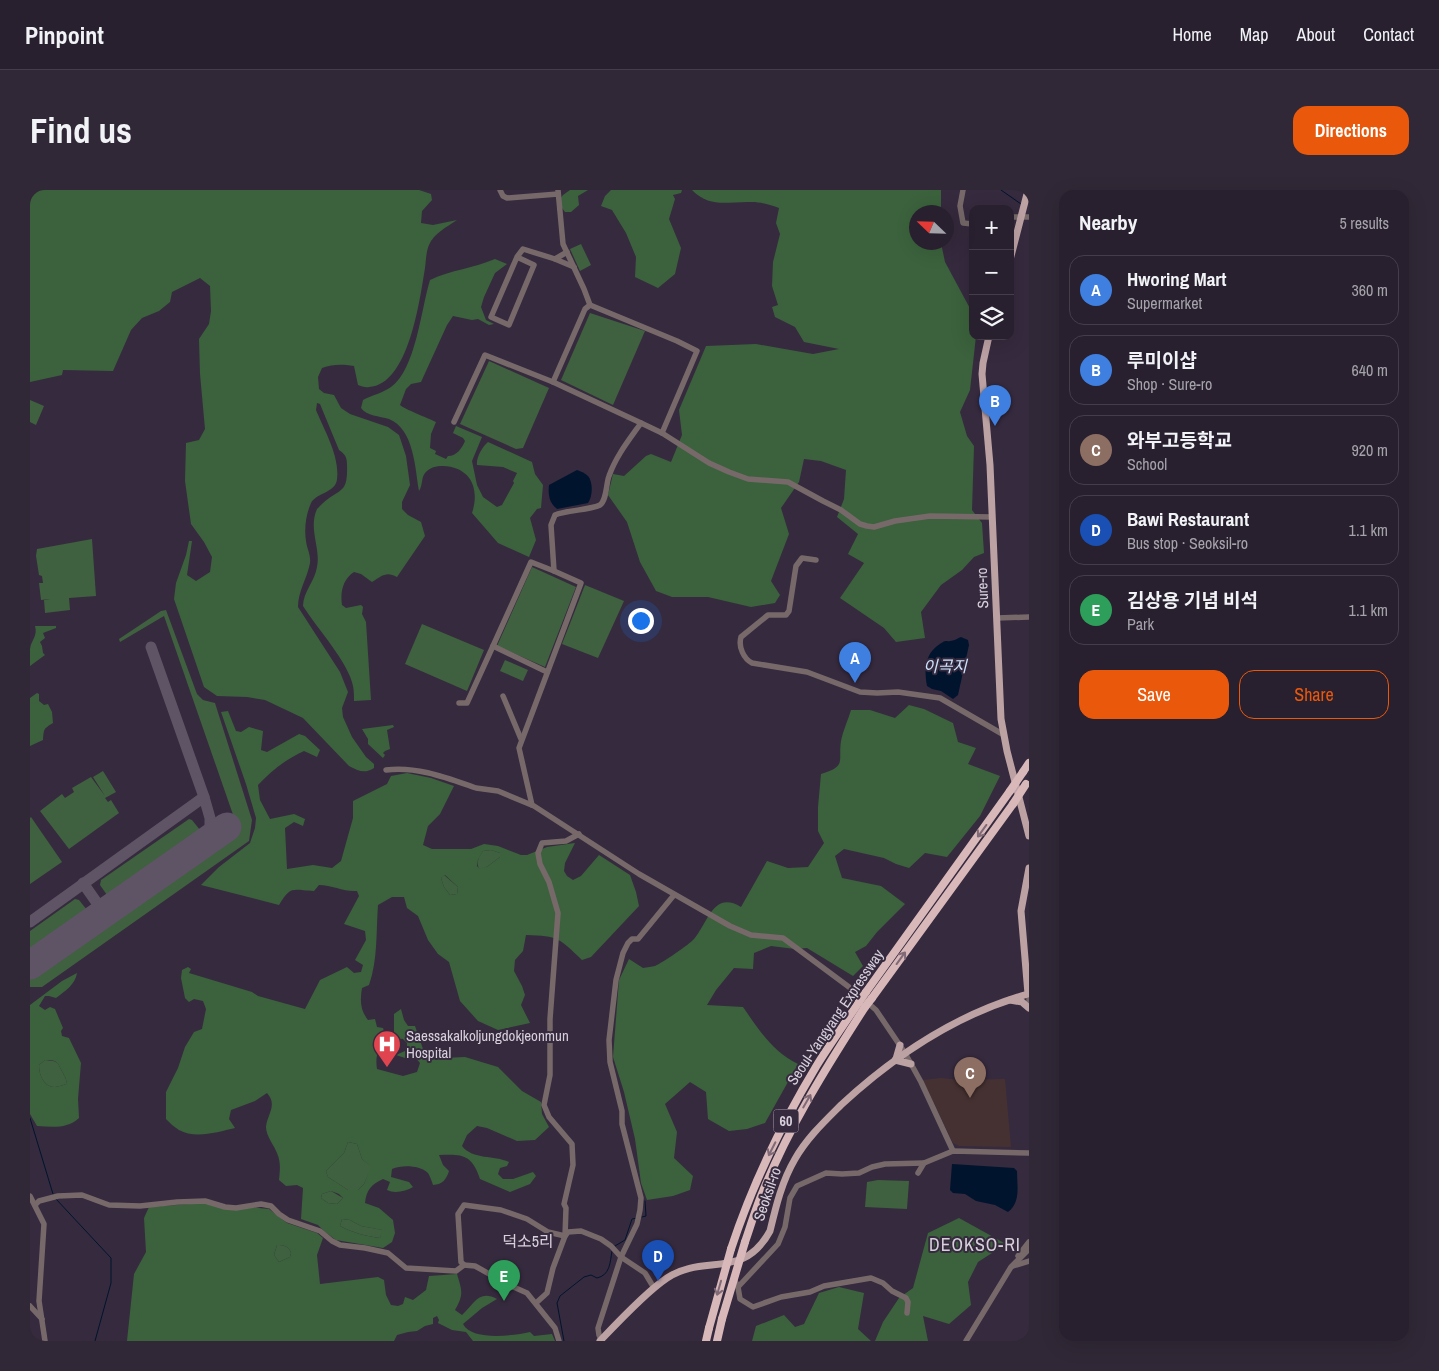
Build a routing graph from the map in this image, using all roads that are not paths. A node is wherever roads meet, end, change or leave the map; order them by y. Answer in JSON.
{"nodes":[{"id":1,"x":500,"y":190,"type":"edge"},
{"id":2,"x":963,"y":190,"type":"edge"},
{"id":3,"x":1028,"y":190,"type":"edge"},
{"id":4,"x":558,"y":192,"type":"edge"},
{"id":5,"x":1025,"y":217,"type":"edge"},
{"id":6,"x":969,"y":224,"type":"edge"},
{"id":7,"x":1013,"y":250,"type":"edge"},
{"id":8,"x":567,"y":252,"type":"junction"},
{"id":9,"x":517,"y":258,"type":"junction"},
{"id":10,"x":555,"y":259,"type":"junction"},
{"id":11,"x":575,"y":267,"type":"junction"},
{"id":12,"x":590,"y":305,"type":"junction"},
{"id":13,"x":988,"y":340,"type":"edge"},
{"id":14,"x":553,"y":382,"type":"junction"},
{"id":15,"x":454,"y":422,"type":"dead end"},
{"id":16,"x":641,"y":423,"type":"junction"},
{"id":17,"x":662,"y":433,"type":"junction"},
{"id":18,"x":992,"y":517,"type":"junction"},
{"id":19,"x":816,"y":560,"type":"dead end"},
{"id":20,"x":554,"y":571,"type":"junction"},
{"id":21,"x":1029,"y":617,"type":"edge"},
{"id":22,"x":997,"y":618,"type":"junction"},
{"id":23,"x":493,"y":646,"type":"junction"},
{"id":24,"x":547,"y":672,"type":"junction"},
{"id":25,"x":503,"y":696,"type":"dead end"},
{"id":26,"x":459,"y":704,"type":"dead end"},
{"id":27,"x":1004,"y":735,"type":"junction"},
{"id":28,"x":521,"y":739,"type":"junction"},
{"id":29,"x":1029,"y":763,"type":"edge"},
{"id":30,"x":386,"y":770,"type":"dead end"},
{"id":31,"x":1027,"y":782,"type":"edge"},
{"id":32,"x":1025,"y":804,"type":"edge"},
{"id":33,"x":532,"y":805,"type":"junction"},
{"id":34,"x":579,"y":834,"type":"junction"},
{"id":35,"x":1029,"y":836,"type":"edge"},
{"id":36,"x":1029,"y":868,"type":"edge"},
{"id":37,"x":674,"y":895,"type":"junction"},
{"id":38,"x":1028,"y":972,"type":"edge"},
{"id":39,"x":1028,"y":993,"type":"edge"},
{"id":40,"x":869,"y":995,"type":"junction"},
{"id":41,"x":1007,"y":1000,"type":"junction"},
{"id":42,"x":1029,"y":1002,"type":"edge"},
{"id":43,"x":862,"y":1004,"type":"junction"},
{"id":44,"x":1029,"y":1008,"type":"edge"},
{"id":45,"x":900,"y":1045,"type":"junction"},
{"id":46,"x":905,"y":1053,"type":"junction"},
{"id":47,"x":895,"y":1060,"type":"junction"},
{"id":48,"x":911,"y":1064,"type":"junction"},
{"id":49,"x":953,"y":1151,"type":"junction"},
{"id":50,"x":1029,"y":1153,"type":"edge"},
{"id":51,"x":924,"y":1163,"type":"junction"},
{"id":52,"x":918,"y":1172,"type":"dead end"},
{"id":53,"x":30,"y":1196,"type":"edge"},
{"id":54,"x":35,"y":1205,"type":"junction"},
{"id":55,"x":565,"y":1236,"type":"junction"},
{"id":56,"x":1029,"y":1242,"type":"edge"},
{"id":57,"x":1029,"y":1249,"type":"edge"},
{"id":58,"x":621,"y":1257,"type":"junction"},
{"id":59,"x":1029,"y":1261,"type":"edge"},
{"id":60,"x":734,"y":1262,"type":"junction"},
{"id":61,"x":464,"y":1265,"type":"junction"},
{"id":62,"x":1011,"y":1266,"type":"junction"},
{"id":63,"x":654,"y":1288,"type":"junction"},
{"id":64,"x":738,"y":1288,"type":"junction"},
{"id":65,"x":536,"y":1303,"type":"junction"},
{"id":66,"x":30,"y":1306,"type":"edge"},
{"id":67,"x":907,"y":1313,"type":"dead end"},
{"id":68,"x":42,"y":1319,"type":"junction"},
{"id":69,"x":601,"y":1340,"type":"edge"},
{"id":70,"x":45,"y":1341,"type":"edge"},
{"id":71,"x":559,"y":1341,"type":"edge"},
{"id":72,"x":706,"y":1341,"type":"edge"},
{"id":73,"x":717,"y":1341,"type":"edge"},
{"id":74,"x":966,"y":1341,"type":"edge"}],
"edges":[{"from":1,"to":4,"type":"street"},
{"from":2,"to":6,"type":"street"},
{"from":3,"to":5,"type":"main road"},
{"from":4,"to":8,"type":"street"},
{"from":5,"to":7,"type":"main road"},
{"from":8,"to":10,"type":"street"},
{"from":8,"to":11,"type":"street"},
{"from":9,"to":9,"type":"street"},
{"from":9,"to":10,"type":"street"},
{"from":10,"to":11,"type":"street"},
{"from":11,"to":12,"type":"street"},
{"from":12,"to":14,"type":"street"},
{"from":12,"to":17,"type":"street"},
{"from":13,"to":18,"type":"main road","name":"Sure-ro"},
{"from":14,"to":15,"type":"street"},
{"from":14,"to":16,"type":"street"},
{"from":16,"to":17,"type":"street"},
{"from":16,"to":20,"type":"street"},
{"from":17,"to":18,"type":"street"},
{"from":18,"to":22,"type":"main road","name":"Sure-ro"},
{"from":19,"to":27,"type":"street"},
{"from":20,"to":23,"type":"street"},
{"from":20,"to":24,"type":"street"},
{"from":21,"to":22,"type":"street"},
{"from":22,"to":27,"type":"main road","name":"Sure-ro"},
{"from":23,"to":24,"type":"street"},
{"from":23,"to":26,"type":"street"},
{"from":24,"to":28,"type":"street"},
{"from":25,"to":28,"type":"street"},
{"from":27,"to":32,"type":"main road","name":"Sure-ro"},
{"from":28,"to":33,"type":"street"},
{"from":29,"to":40,"type":"highway","name":"Seoul-Yangyang Expressway","number":"60","one_way":true,"bridge":true},
{"from":30,"to":33,"type":"street"},
{"from":40,"to":31,"type":"highway","name":"Seoul-Yangyang Expressway","number":"60","one_way":true,"bridge":true},
{"from":32,"to":35,"type":"main road","name":"Sure-ro"},
{"from":33,"to":34,"type":"street"},
{"from":34,"to":37,"type":"street"},
{"from":34,"to":55,"type":"street"},
{"from":36,"to":38,"type":"main road"},
{"from":37,"to":45,"type":"street"},
{"from":37,"to":58,"type":"street"},
{"from":38,"to":39,"type":"main road"},
{"from":39,"to":41,"type":"main road","name":"Seoksil-ro"},
{"from":39,"to":42,"type":"street"},
{"from":40,"to":43,"type":"highway","name":"Seoul-Yangyang Expressway","number":"60","bridge":true},
{"from":41,"to":44,"type":"main road"},
{"from":41,"to":46,"type":"main road","name":"Seoksil-ro"},
{"from":43,"to":72,"type":"highway","name":"Seoul-Yangyang Expressway","number":"60","one_way":true,"bridge":true},
{"from":73,"to":43,"type":"highway","name":"Seoul-Yangyang Expressway","number":"60","one_way":true,"bridge":true},
{"from":45,"to":46,"type":"street"},
{"from":45,"to":47,"type":"main road"},
{"from":46,"to":47,"type":"main road","name":"Seoksil-ro"},
{"from":46,"to":48,"type":"street"},
{"from":47,"to":48,"type":"main road"},
{"from":47,"to":60,"type":"main road","name":"Seoksil-ro"},
{"from":48,"to":49,"type":"street"},
{"from":49,"to":50,"type":"street"},
{"from":49,"to":51,"type":"street"},
{"from":51,"to":52,"type":"street"},
{"from":51,"to":64,"type":"street"},
{"from":53,"to":54,"type":"street"},
{"from":54,"to":61,"type":"street"},
{"from":54,"to":68,"type":"street"},
{"from":55,"to":58,"type":"street"},
{"from":55,"to":61,"type":"street"},
{"from":55,"to":65,"type":"street"},
{"from":56,"to":62,"type":"street"},
{"from":57,"to":62,"type":"street"},
{"from":58,"to":63,"type":"street"},
{"from":58,"to":69,"type":"street"},
{"from":59,"to":62,"type":"street"},
{"from":60,"to":63,"type":"main road","name":"Seoksil-ro"},
{"from":60,"to":64,"type":"street"},
{"from":61,"to":65,"type":"street"},
{"from":62,"to":74,"type":"street"},
{"from":63,"to":69,"type":"main road","name":"Seoksil-ro"},
{"from":64,"to":67,"type":"street"},
{"from":65,"to":71,"type":"street"},
{"from":66,"to":68,"type":"street"},
{"from":68,"to":70,"type":"street"}]}
